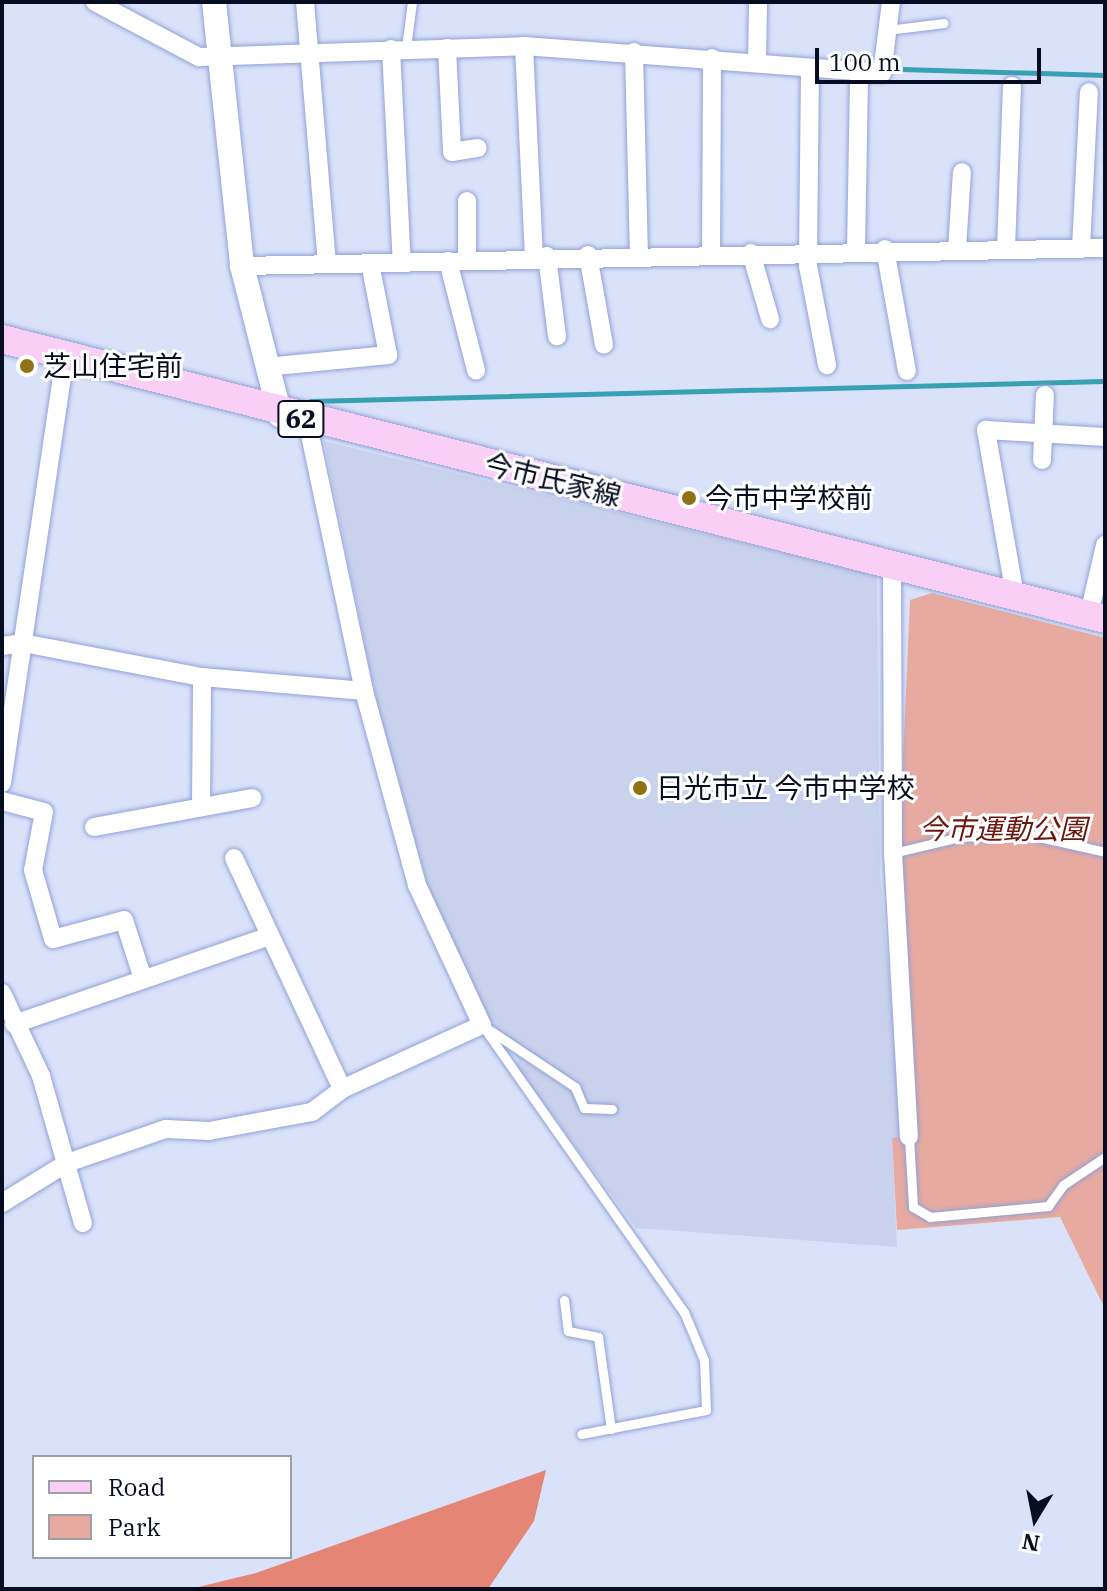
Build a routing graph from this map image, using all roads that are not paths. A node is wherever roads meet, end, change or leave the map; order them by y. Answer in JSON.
{"nodes":[{"id":1,"x":95,"y":2,"type":"edge"},
{"id":2,"x":214,"y":2,"type":"edge"},
{"id":3,"x":305,"y":2,"type":"edge"},
{"id":4,"x":412,"y":2,"type":"edge"},
{"id":5,"x":758,"y":2,"type":"edge"},
{"id":6,"x":891,"y":2,"type":"edge"},
{"id":7,"x":944,"y":23,"type":"dead end"},
{"id":8,"x":888,"y":30,"type":"junction"},
{"id":9,"x":524,"y":46,"type":"junction"},
{"id":10,"x":399,"y":48,"type":"junction"},
{"id":11,"x":447,"y":48,"type":"junction"},
{"id":12,"x":307,"y":50,"type":"junction"},
{"id":13,"x":634,"y":52,"type":"junction"},
{"id":14,"x":218,"y":55,"type":"junction"},
{"id":15,"x":712,"y":58,"type":"junction"},
{"id":16,"x":757,"y":62,"type":"junction"},
{"id":17,"x":810,"y":68,"type":"junction"},
{"id":18,"x":859,"y":72,"type":"junction"},
{"id":19,"x":1012,"y":86,"type":"dead end"},
{"id":20,"x":1089,"y":92,"type":"dead end"},
{"id":21,"x":478,"y":148,"type":"dead end"},
{"id":22,"x":962,"y":172,"type":"dead end"},
{"id":23,"x":467,"y":201,"type":"dead end"},
{"id":24,"x":1081,"y":248,"type":"junction"},
{"id":25,"x":1105,"y":248,"type":"edge"},
{"id":26,"x":885,"y":249,"type":"junction"},
{"id":27,"x":957,"y":249,"type":"junction"},
{"id":28,"x":1006,"y":249,"type":"junction"},
{"id":29,"x":856,"y":251,"type":"junction"},
{"id":30,"x":639,"y":253,"type":"junction"},
{"id":31,"x":711,"y":253,"type":"junction"},
{"id":32,"x":751,"y":253,"type":"junction"},
{"id":33,"x":813,"y":253,"type":"junction"},
{"id":34,"x":588,"y":255,"type":"junction"},
{"id":35,"x":540,"y":256,"type":"junction"},
{"id":36,"x":457,"y":260,"type":"junction"},
{"id":37,"x":327,"y":263,"type":"junction"},
{"id":38,"x":370,"y":263,"type":"junction"},
{"id":39,"x":402,"y":263,"type":"junction"},
{"id":40,"x":242,"y":266,"type":"junction"},
{"id":41,"x":770,"y":319,"type":"dead end"},
{"id":42,"x":557,"y":336,"type":"dead end"},
{"id":43,"x":2,"y":339,"type":"edge"},
{"id":44,"x":604,"y":345,"type":"dead end"},
{"id":45,"x":65,"y":357,"type":"junction"},
{"id":46,"x":827,"y":365,"type":"dead end"},
{"id":47,"x":266,"y":367,"type":"junction"},
{"id":48,"x":476,"y":370,"type":"dead end"},
{"id":49,"x":907,"y":371,"type":"dead end"},
{"id":50,"x":1045,"y":395,"type":"dead end"},
{"id":51,"x":280,"y":415,"type":"junction"},
{"id":52,"x":307,"y":421,"type":"junction"},
{"id":53,"x":1044,"y":430,"type":"junction"},
{"id":54,"x":1105,"y":437,"type":"edge"},
{"id":55,"x":1042,"y":460,"type":"dead end"},
{"id":56,"x":1105,"y":545,"type":"edge"},
{"id":57,"x":892,"y":562,"type":"junction"},
{"id":58,"x":1015,"y":595,"type":"junction"},
{"id":59,"x":1097,"y":616,"type":"edge"},
{"id":60,"x":23,"y":643,"type":"junction"},
{"id":61,"x":2,"y":646,"type":"edge"},
{"id":62,"x":202,"y":677,"type":"junction"},
{"id":63,"x":364,"y":691,"type":"junction"},
{"id":64,"x":2,"y":783,"type":"edge"},
{"id":65,"x":252,"y":798,"type":"dead end"},
{"id":66,"x":2,"y":801,"type":"edge"},
{"id":67,"x":201,"y":802,"type":"junction"},
{"id":68,"x":94,"y":827,"type":"dead end"},
{"id":69,"x":1105,"y":852,"type":"edge"},
{"id":70,"x":893,"y":853,"type":"junction"},
{"id":71,"x":234,"y":858,"type":"dead end"},
{"id":72,"x":266,"y":937,"type":"junction"},
{"id":73,"x":143,"y":979,"type":"junction"},
{"id":74,"x":2,"y":993,"type":"edge"},
{"id":75,"x":14,"y":1024,"type":"junction"},
{"id":76,"x":482,"y":1025,"type":"junction"},
{"id":77,"x":342,"y":1089,"type":"junction"},
{"id":78,"x":612,"y":1109,"type":"dead end"},
{"id":79,"x":909,"y":1137,"type":"joint"},
{"id":80,"x":1105,"y":1157,"type":"edge"},
{"id":81,"x":67,"y":1163,"type":"junction"},
{"id":82,"x":2,"y":1203,"type":"edge"},
{"id":83,"x":83,"y":1223,"type":"dead end"},
{"id":84,"x":564,"y":1300,"type":"dead end"},
{"id":85,"x":611,"y":1429,"type":"junction"},
{"id":86,"x":581,"y":1434,"type":"dead end"}],
"edges":[{"from":1,"to":14,"type":"street"},
{"from":2,"to":14,"type":"street"},
{"from":3,"to":12,"type":"street"},
{"from":4,"to":10,"type":"lane"},
{"from":5,"to":16,"type":"street"},
{"from":6,"to":8,"type":"street"},
{"from":7,"to":8,"type":"lane"},
{"from":8,"to":18,"type":"street"},
{"from":9,"to":11,"type":"street"},
{"from":9,"to":13,"type":"street"},
{"from":9,"to":35,"type":"street"},
{"from":10,"to":11,"type":"street"},
{"from":10,"to":12,"type":"street"},
{"from":10,"to":39,"type":"street"},
{"from":11,"to":21,"type":"street"},
{"from":12,"to":14,"type":"street"},
{"from":12,"to":37,"type":"street"},
{"from":13,"to":15,"type":"street"},
{"from":13,"to":30,"type":"street"},
{"from":14,"to":40,"type":"street"},
{"from":15,"to":16,"type":"street"},
{"from":15,"to":31,"type":"street"},
{"from":16,"to":17,"type":"street"},
{"from":17,"to":18,"type":"street"},
{"from":17,"to":33,"type":"street"},
{"from":18,"to":29,"type":"street"},
{"from":19,"to":28,"type":"street"},
{"from":20,"to":24,"type":"street"},
{"from":22,"to":27,"type":"street"},
{"from":23,"to":36,"type":"street"},
{"from":24,"to":25,"type":"street"},
{"from":24,"to":28,"type":"street"},
{"from":26,"to":27,"type":"street"},
{"from":26,"to":29,"type":"street"},
{"from":26,"to":49,"type":"street"},
{"from":27,"to":28,"type":"street"},
{"from":29,"to":33,"type":"street"},
{"from":30,"to":31,"type":"street"},
{"from":30,"to":34,"type":"street"},
{"from":31,"to":32,"type":"street"},
{"from":32,"to":33,"type":"street"},
{"from":32,"to":41,"type":"street"},
{"from":33,"to":46,"type":"street"},
{"from":34,"to":35,"type":"street"},
{"from":34,"to":44,"type":"street"},
{"from":35,"to":36,"type":"street"},
{"from":35,"to":42,"type":"street"},
{"from":36,"to":39,"type":"street"},
{"from":36,"to":48,"type":"street"},
{"from":37,"to":38,"type":"street"},
{"from":37,"to":40,"type":"street"},
{"from":38,"to":39,"type":"street"},
{"from":38,"to":47,"type":"street"},
{"from":40,"to":47,"type":"street"},
{"from":43,"to":45,"type":"main road","name":"今市氏家線","number":"62"},
{"from":45,"to":51,"type":"main road","name":"今市氏家線","number":"62"},
{"from":45,"to":60,"type":"street"},
{"from":47,"to":51,"type":"street"},
{"from":50,"to":53,"type":"street"},
{"from":51,"to":52,"type":"main road","name":"今市氏家線","number":"62"},
{"from":52,"to":57,"type":"main road","name":"今市氏家線","number":"62"},
{"from":52,"to":63,"type":"street"},
{"from":53,"to":54,"type":"street"},
{"from":53,"to":55,"type":"street"},
{"from":53,"to":58,"type":"street"},
{"from":56,"to":59,"type":"street"},
{"from":57,"to":58,"type":"main road","name":"今市氏家線","number":"62"},
{"from":57,"to":70,"type":"street"},
{"from":58,"to":59,"type":"main road","name":"今市氏家線","number":"62"},
{"from":60,"to":61,"type":"street"},
{"from":60,"to":62,"type":"street"},
{"from":60,"to":64,"type":"street"},
{"from":62,"to":63,"type":"street"},
{"from":62,"to":67,"type":"street"},
{"from":63,"to":76,"type":"street"},
{"from":65,"to":67,"type":"street"},
{"from":66,"to":73,"type":"street"},
{"from":67,"to":68,"type":"street"},
{"from":69,"to":70,"type":"lane"},
{"from":70,"to":79,"type":"street"},
{"from":71,"to":72,"type":"street"},
{"from":72,"to":73,"type":"street"},
{"from":72,"to":77,"type":"street"},
{"from":73,"to":75,"type":"street"},
{"from":74,"to":75,"type":"street"},
{"from":75,"to":81,"type":"street"},
{"from":76,"to":77,"type":"street"},
{"from":76,"to":78,"type":"lane"},
{"from":76,"to":85,"type":"lane"},
{"from":77,"to":81,"type":"street"},
{"from":79,"to":80,"type":"lane"},
{"from":81,"to":82,"type":"street"},
{"from":81,"to":83,"type":"street"},
{"from":84,"to":85,"type":"lane"},
{"from":85,"to":86,"type":"lane"}]}
